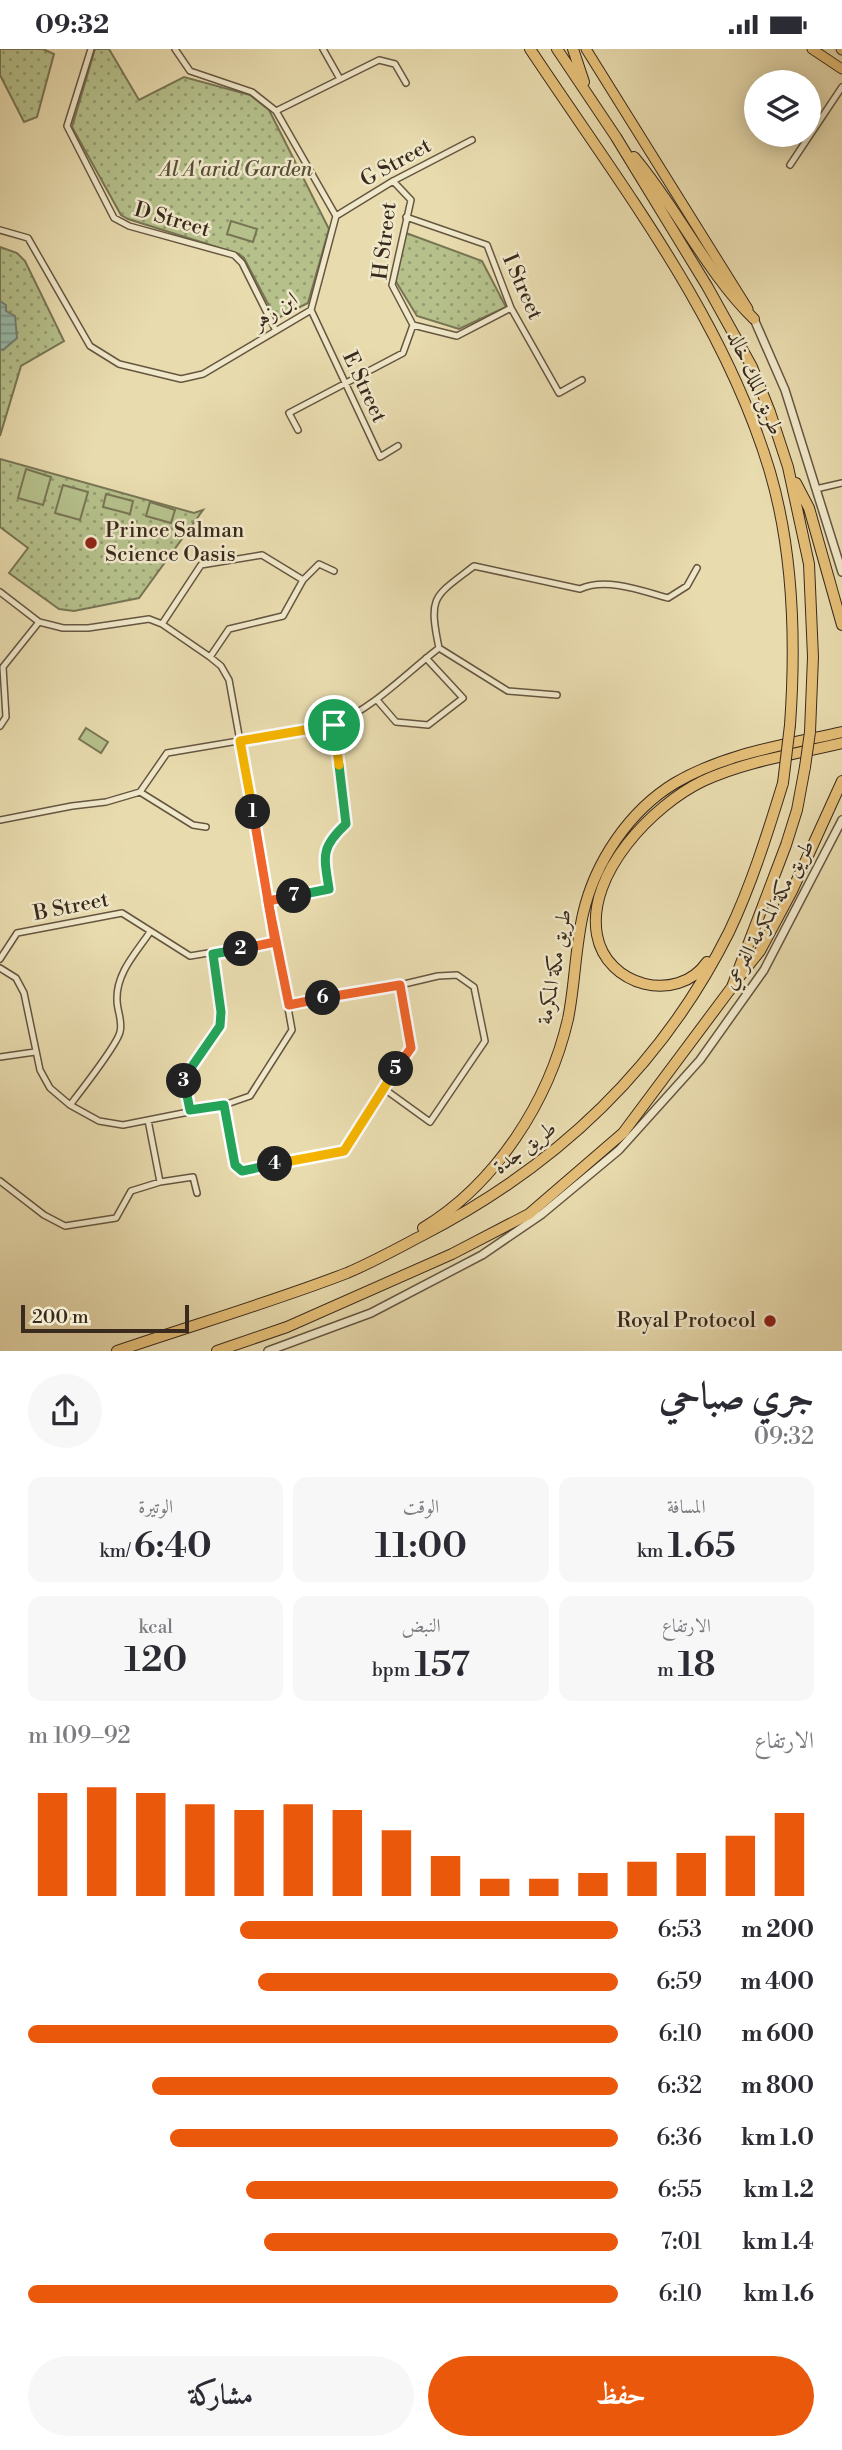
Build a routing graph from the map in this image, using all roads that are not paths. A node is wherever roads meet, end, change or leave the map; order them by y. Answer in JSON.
{"nodes":[{"id":1,"x":91,"y":49,"type":"edge"},
{"id":2,"x":175,"y":49,"type":"edge"},
{"id":3,"x":323,"y":49,"type":"edge"},
{"id":4,"x":530,"y":49,"type":"edge"},
{"id":5,"x":557,"y":49,"type":"edge"},
{"id":6,"x":573,"y":49,"type":"edge"},
{"id":7,"x":586,"y":49,"type":"edge"},
{"id":8,"x":812,"y":49,"type":"edge"},
{"id":9,"x":842,"y":69,"type":"edge"},
{"id":10,"x":340,"y":79,"type":"junction"},
{"id":11,"x":406,"y":83,"type":"dead end"},
{"id":12,"x":842,"y":87,"type":"edge"},
{"id":13,"x":590,"y":99,"type":"junction"},
{"id":14,"x":276,"y":111,"type":"junction"},
{"id":15,"x":616,"y":137,"type":"junction"},
{"id":16,"x":472,"y":140,"type":"dead end"},
{"id":17,"x":790,"y":165,"type":"dead end"},
{"id":18,"x":393,"y":181,"type":"junction"},
{"id":19,"x":336,"y":216,"type":"junction"},
{"id":20,"x":406,"y":217,"type":"junction"},
{"id":21,"x":0,"y":230,"type":"edge"},
{"id":22,"x":511,"y":308,"type":"junction"},
{"id":23,"x":312,"y":310,"type":"junction"},
{"id":24,"x":754,"y":319,"type":"junction"},
{"id":25,"x":413,"y":325,"type":"junction"},
{"id":26,"x":276,"y":331,"type":"junction"},
{"id":27,"x":582,"y":380,"type":"dead end"},
{"id":28,"x":344,"y":382,"type":"junction"},
{"id":29,"x":298,"y":430,"type":"dead end"},
{"id":30,"x":398,"y":446,"type":"dead end"},
{"id":31,"x":788,"y":467,"type":"junction"},
{"id":32,"x":842,"y":483,"type":"edge"},
{"id":33,"x":816,"y":489,"type":"junction"},
{"id":34,"x":697,"y":568,"type":"dead end"},
{"id":35,"x":334,"y":571,"type":"dead end"},
{"id":36,"x":842,"y":572,"type":"edge"},
{"id":37,"x":303,"y":580,"type":"junction"},
{"id":38,"x":0,"y":592,"type":"edge"},
{"id":39,"x":39,"y":622,"type":"junction"},
{"id":40,"x":162,"y":624,"type":"junction"},
{"id":41,"x":842,"y":625,"type":"edge"},
{"id":42,"x":439,"y":648,"type":"junction"},
{"id":43,"x":210,"y":657,"type":"junction"},
{"id":44,"x":426,"y":658,"type":"junction"},
{"id":45,"x":557,"y":695,"type":"dead end"},
{"id":46,"x":377,"y":700,"type":"junction"},
{"id":47,"x":334,"y":725,"type":"junction"},
{"id":48,"x":0,"y":726,"type":"edge"},
{"id":49,"x":842,"y":732,"type":"edge"},
{"id":50,"x":240,"y":741,"type":"junction"},
{"id":51,"x":842,"y":743,"type":"edge"},
{"id":52,"x":842,"y":781,"type":"edge"},
{"id":53,"x":783,"y":783,"type":"joint"},
{"id":54,"x":140,"y":792,"type":"junction"},
{"id":55,"x":0,"y":820,"type":"edge"},
{"id":56,"x":842,"y":820,"type":"edge"},
{"id":57,"x":206,"y":827,"type":"dead end"},
{"id":58,"x":268,"y":901,"type":"junction"},
{"id":59,"x":730,"y":930,"type":"junction"},
{"id":60,"x":150,"y":932,"type":"junction"},
{"id":61,"x":275,"y":942,"type":"junction"},
{"id":62,"x":213,"y":954,"type":"junction"},
{"id":63,"x":0,"y":959,"type":"edge"},
{"id":64,"x":0,"y":968,"type":"edge"},
{"id":65,"x":400,"y":985,"type":"junction"},
{"id":66,"x":732,"y":987,"type":"junction"},
{"id":67,"x":289,"y":1005,"type":"junction"},
{"id":68,"x":35,"y":1052,"type":"junction"},
{"id":69,"x":0,"y":1057,"type":"edge"},
{"id":70,"x":383,"y":1088,"type":"junction"},
{"id":71,"x":70,"y":1105,"type":"junction"},
{"id":72,"x":224,"y":1105,"type":"junction"},
{"id":73,"x":190,"y":1110,"type":"junction"},
{"id":74,"x":148,"y":1119,"type":"junction"},
{"id":75,"x":0,"y":1181,"type":"edge"},
{"id":76,"x":160,"y":1182,"type":"junction"},
{"id":77,"x":197,"y":1193,"type":"dead end"},
{"id":78,"x":349,"y":1272,"type":"junction"},
{"id":79,"x":117,"y":1351,"type":"edge"},
{"id":80,"x":217,"y":1351,"type":"edge"},
{"id":81,"x":268,"y":1351,"type":"edge"}],
"edges":[{"from":1,"to":26,"type":"street","name":"D Street"},
{"from":2,"to":14,"type":"street"},
{"from":3,"to":10,"type":"street"},
{"from":4,"to":53,"type":"highway","name":"طريق الملك خالد","bridge":true},
{"from":5,"to":13,"type":"highway","name":"طريق الملك خالد"},
{"from":6,"to":13,"type":"highway"},
{"from":7,"to":24,"type":"main road"},
{"from":8,"to":9,"type":"main road"},
{"from":10,"to":11,"type":"street"},
{"from":10,"to":14,"type":"street"},
{"from":12,"to":17,"type":"street"},
{"from":13,"to":15,"type":"highway","name":"طريق الملك خالد"},
{"from":14,"to":19,"type":"street"},
{"from":15,"to":24,"type":"highway"},
{"from":15,"to":31,"type":"highway","name":"طريق الملك خالد"},
{"from":16,"to":18,"type":"street","name":"G Street"},
{"from":18,"to":19,"type":"street","name":"G Street"},
{"from":18,"to":20,"type":"street","name":"H Street"},
{"from":19,"to":23,"type":"street","name":"ابن زهر"},
{"from":20,"to":22,"type":"street","name":"I Street"},
{"from":20,"to":25,"type":"street","name":"H Street"},
{"from":21,"to":26,"type":"street","name":"ابن زهر"},
{"from":22,"to":25,"type":"street"},
{"from":22,"to":27,"type":"street","name":"I Street"},
{"from":23,"to":26,"type":"street","name":"ابن زهر"},
{"from":23,"to":28,"type":"street","name":"E Street"},
{"from":24,"to":33,"type":"street"},
{"from":25,"to":28,"type":"street"},
{"from":28,"to":29,"type":"street"},
{"from":28,"to":30,"type":"street","name":"E Street"},
{"from":31,"to":41,"type":"highway"},
{"from":31,"to":66,"type":"highway","name":"طريق الملك خالد","bridge":true},
{"from":32,"to":33,"type":"street"},
{"from":33,"to":36,"type":"street"},
{"from":34,"to":42,"type":"street"},
{"from":35,"to":37,"type":"street"},
{"from":37,"to":40,"type":"street"},
{"from":37,"to":43,"type":"street"},
{"from":38,"to":39,"type":"street"},
{"from":39,"to":40,"type":"street"},
{"from":39,"to":48,"type":"street"},
{"from":40,"to":43,"type":"street"},
{"from":42,"to":44,"type":"street"},
{"from":42,"to":45,"type":"street"},
{"from":43,"to":50,"type":"street"},
{"from":44,"to":46,"type":"street"},
{"from":44,"to":46,"type":"street"},
{"from":46,"to":47,"type":"street"},
{"from":47,"to":50,"type":"street"},
{"from":47,"to":58,"type":"street"},
{"from":49,"to":78,"type":"highway","name":"طريق مكة المكرمة"},
{"from":50,"to":54,"type":"street"},
{"from":50,"to":58,"type":"street"},
{"from":51,"to":59,"type":"highway","name":"طريق مكة المكرمة"},
{"from":52,"to":66,"type":"highway"},
{"from":53,"to":59,"type":"highway","name":"طريق جدة"},
{"from":54,"to":55,"type":"street"},
{"from":54,"to":57,"type":"street"},
{"from":56,"to":81,"type":"street","name":"طريق مكة المكرمة الفرعي"},
{"from":58,"to":61,"type":"street"},
{"from":59,"to":78,"type":"highway","name":"طريق جدة"},
{"from":60,"to":62,"type":"street","name":"B Street"},
{"from":60,"to":63,"type":"street","name":"B Street"},
{"from":60,"to":71,"type":"street"},
{"from":61,"to":62,"type":"street","name":"B Street"},
{"from":61,"to":67,"type":"street"},
{"from":62,"to":73,"type":"street"},
{"from":64,"to":68,"type":"street"},
{"from":65,"to":67,"type":"street"},
{"from":65,"to":70,"type":"street"},
{"from":65,"to":70,"type":"street"},
{"from":66,"to":80,"type":"highway"},
{"from":67,"to":72,"type":"street"},
{"from":68,"to":69,"type":"street"},
{"from":68,"to":71,"type":"street"},
{"from":70,"to":72,"type":"street"},
{"from":71,"to":74,"type":"street"},
{"from":72,"to":73,"type":"street"},
{"from":73,"to":74,"type":"street"},
{"from":74,"to":76,"type":"street"},
{"from":75,"to":76,"type":"street"},
{"from":76,"to":77,"type":"street"},
{"from":78,"to":79,"type":"highway","name":"طريق جدة"}]}
